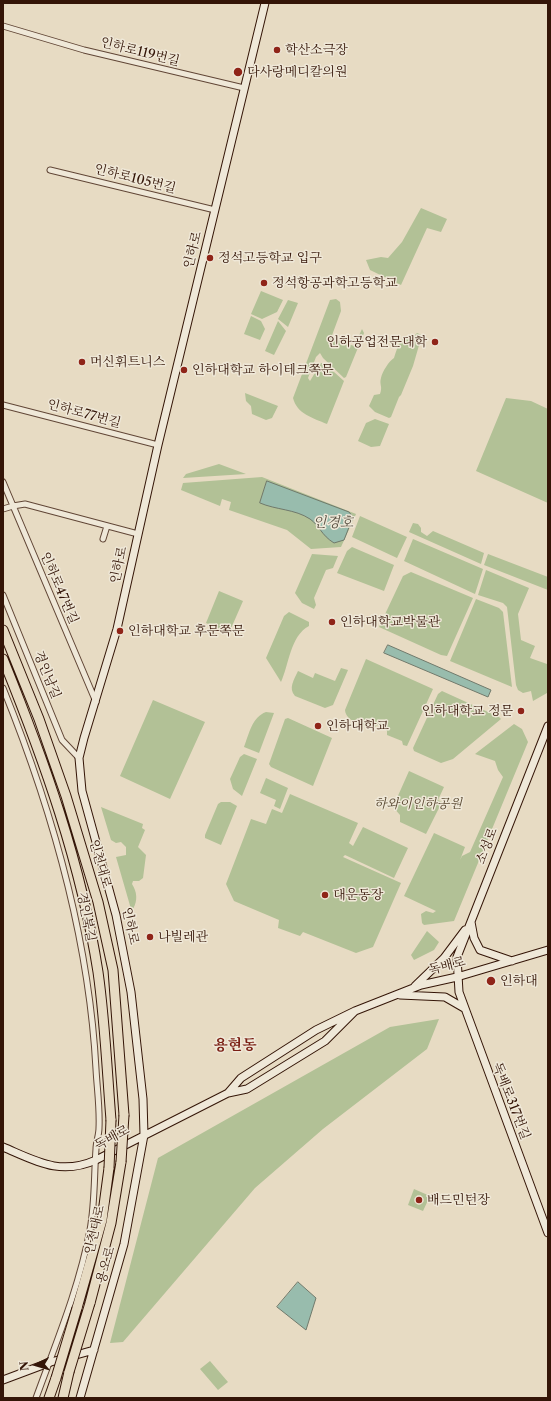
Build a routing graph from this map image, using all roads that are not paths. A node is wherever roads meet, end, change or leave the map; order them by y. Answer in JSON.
{"nodes":[{"id":1,"x":265,"y":3,"type":"edge"},
{"id":2,"x":3,"y":26,"type":"edge"},
{"id":3,"x":244,"y":88,"type":"junction"},
{"id":4,"x":50,"y":170,"type":"dead end"},
{"id":5,"x":215,"y":210,"type":"junction"},
{"id":6,"x":3,"y":405,"type":"edge"},
{"id":7,"x":158,"y":445,"type":"junction"},
{"id":8,"x":3,"y":482,"type":"edge"},
{"id":9,"x":13,"y":506,"type":"junction"},
{"id":10,"x":3,"y":510,"type":"edge"},
{"id":11,"x":107,"y":526,"type":"junction"},
{"id":12,"x":138,"y":534,"type":"junction"},
{"id":13,"x":103,"y":539,"type":"dead end"},
{"id":14,"x":3,"y":595,"type":"edge"},
{"id":15,"x":3,"y":630,"type":"edge"},
{"id":16,"x":3,"y":659,"type":"edge"},
{"id":17,"x":3,"y":688,"type":"edge"},
{"id":18,"x":96,"y":702,"type":"junction"},
{"id":19,"x":548,"y":726,"type":"edge"},
{"id":20,"x":79,"y":758,"type":"junction"},
{"id":21,"x":471,"y":922,"type":"junction"},
{"id":22,"x":548,"y":950,"type":"edge"},
{"id":23,"x":512,"y":961,"type":"junction"},
{"id":24,"x":457,"y":977,"type":"junction"},
{"id":25,"x":412,"y":988,"type":"junction"},
{"id":26,"x":396,"y":995,"type":"junction"},
{"id":27,"x":464,"y":1008,"type":"junction"},
{"id":28,"x":355,"y":1012,"type":"junction"},
{"id":29,"x":228,"y":1093,"type":"junction"},
{"id":30,"x":144,"y":1135,"type":"junction"},
{"id":31,"x":3,"y":1147,"type":"edge"},
{"id":32,"x":96,"y":1160,"type":"junction"},
{"id":33,"x":548,"y":1233,"type":"edge"},
{"id":34,"x":94,"y":1350,"type":"junction"},
{"id":35,"x":51,"y":1362,"type":"junction"},
{"id":36,"x":3,"y":1380,"type":"edge"},
{"id":37,"x":36,"y":1398,"type":"edge"},
{"id":38,"x":49,"y":1398,"type":"edge"},
{"id":39,"x":63,"y":1398,"type":"edge"},
{"id":40,"x":80,"y":1398,"type":"edge"}],
"edges":[{"from":1,"to":3,"type":"main road","name":"인하로"},
{"from":2,"to":3,"type":"street","name":"인하로119번길"},
{"from":3,"to":5,"type":"main road","name":"인하로"},
{"from":4,"to":5,"type":"street","name":"인하로105번길"},
{"from":5,"to":7,"type":"main road","name":"인하로"},
{"from":6,"to":7,"type":"street","name":"인하로77번길"},
{"from":7,"to":12,"type":"main road","name":"인하로"},
{"from":8,"to":9,"type":"street","name":"인하로47번길"},
{"from":9,"to":10,"type":"street"},
{"from":9,"to":11,"type":"street"},
{"from":9,"to":18,"type":"street","name":"인하로47번길"},
{"from":11,"to":12,"type":"street"},
{"from":11,"to":13,"type":"street"},
{"from":12,"to":18,"type":"main road","name":"인하로"},
{"from":14,"to":20,"type":"street","name":"경인남길"},
{"from":15,"to":39,"type":"highway","name":"인천대로","bridge":true},
{"from":16,"to":38,"type":"highway","name":"인천대로","bridge":true},
{"from":17,"to":32,"type":"street","name":"경인북길"},
{"from":18,"to":20,"type":"main road","name":"인하로"},
{"from":19,"to":21,"type":"main road","name":"소성로"},
{"from":20,"to":30,"type":"main road","name":"인하로"},
{"from":21,"to":23,"type":"main road"},
{"from":21,"to":24,"type":"main road","name":"소성로"},
{"from":21,"to":25,"type":"main road"},
{"from":22,"to":23,"type":"main road","name":"독배로"},
{"from":23,"to":24,"type":"main road","name":"독배로"},
{"from":24,"to":25,"type":"main road","name":"독배로"},
{"from":24,"to":27,"type":"main road","name":"독배로317번길"},
{"from":25,"to":26,"type":"main road","name":"독배로"},
{"from":26,"to":27,"type":"main road"},
{"from":26,"to":28,"type":"main road","name":"독배로"},
{"from":27,"to":33,"type":"main road","name":"독배로317번길"},
{"from":28,"to":29,"type":"main road","name":"독배로"},
{"from":28,"to":29,"type":"main road","name":"독배로"},
{"from":29,"to":30,"type":"main road","name":"독배로"},
{"from":30,"to":32,"type":"main road","name":"독배로"},
{"from":30,"to":34,"type":"main road","name":"용오로"},
{"from":31,"to":32,"type":"main road","name":"독배로"},
{"from":32,"to":35,"type":"street","name":"경인북길"},
{"from":34,"to":35,"type":"main road"},
{"from":34,"to":40,"type":"main road","name":"용오로"},
{"from":35,"to":36,"type":"main road"},
{"from":35,"to":37,"type":"street","name":"경인북길"}]}
